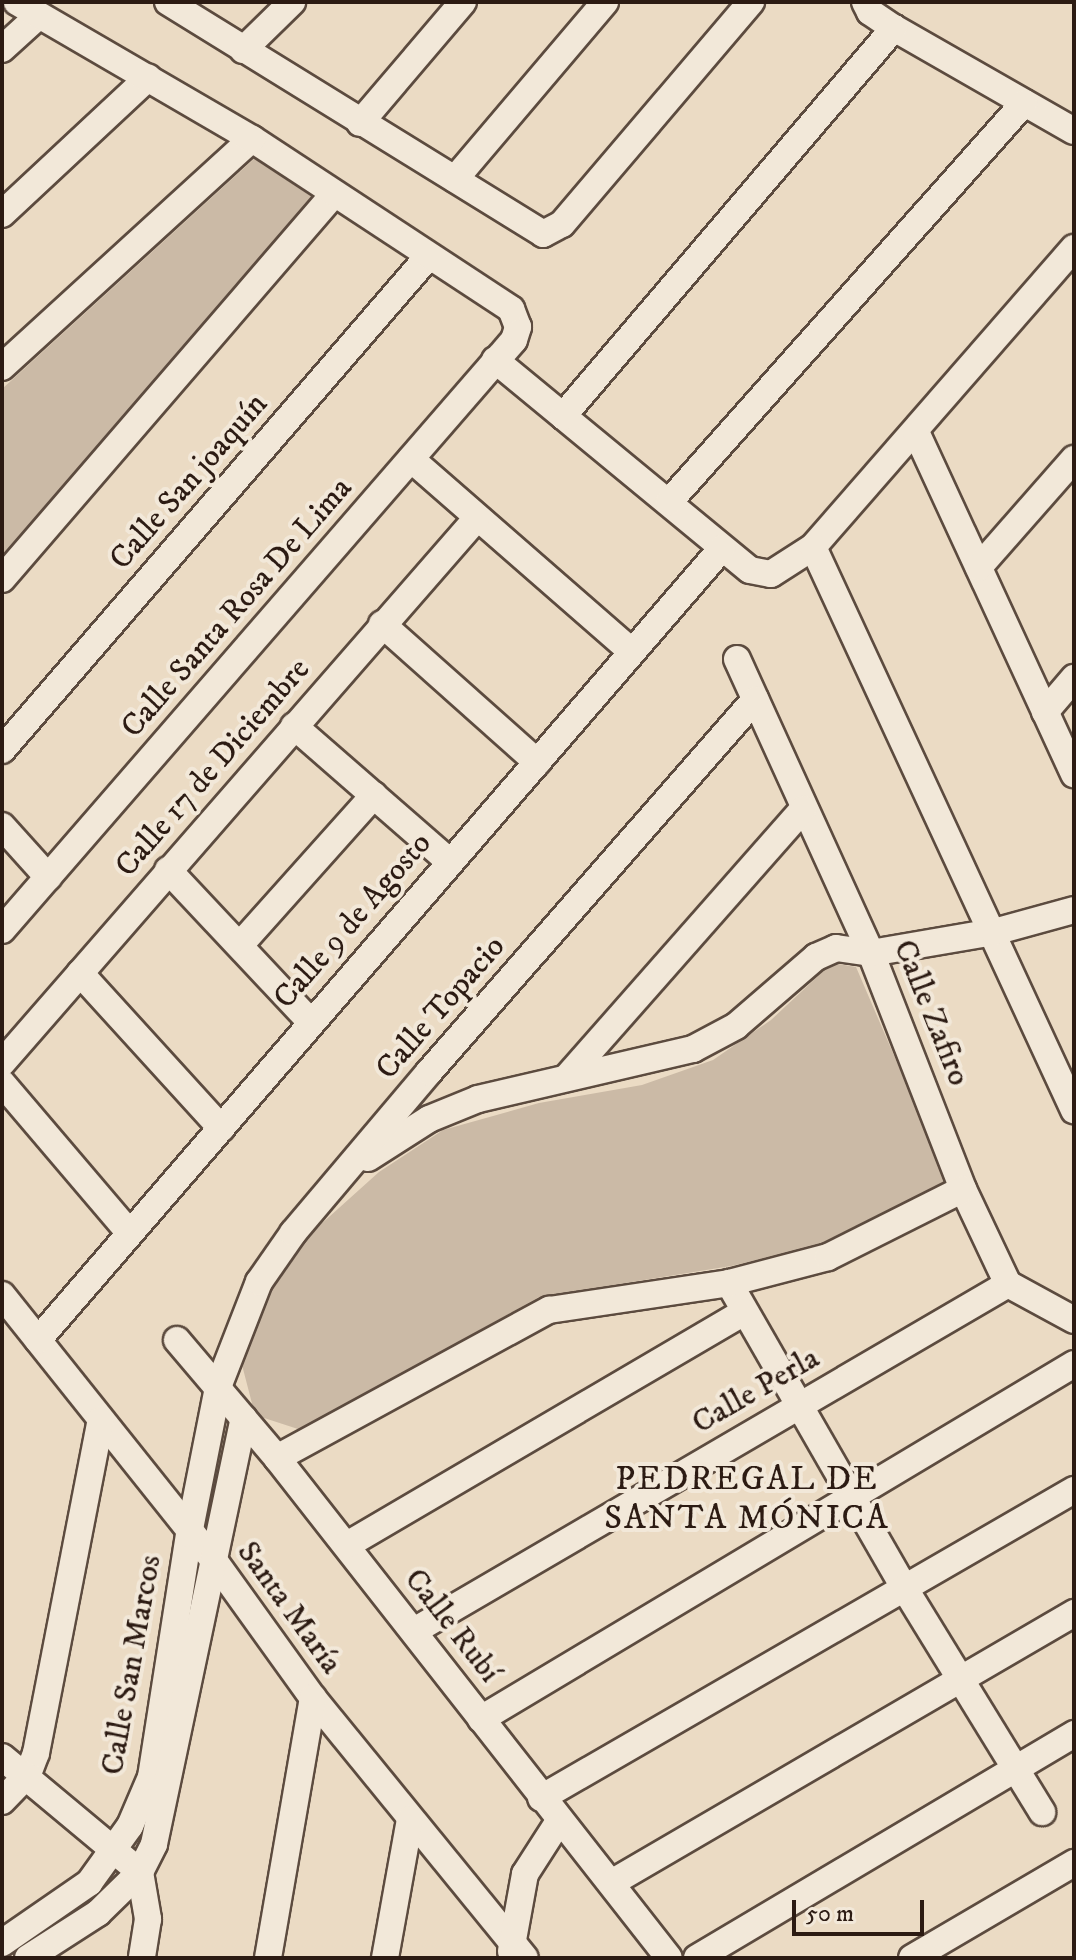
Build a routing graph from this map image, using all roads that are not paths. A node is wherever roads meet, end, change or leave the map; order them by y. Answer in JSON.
{"nodes":[{"id":1,"x":168,"y":2,"type":"edge"},
{"id":2,"x":292,"y":2,"type":"edge"},
{"id":3,"x":463,"y":2,"type":"edge"},
{"id":4,"x":605,"y":2,"type":"edge"},
{"id":5,"x":751,"y":2,"type":"edge"},
{"id":6,"x":865,"y":2,"type":"edge"},
{"id":7,"x":27,"y":9,"type":"edge"},
{"id":8,"x":894,"y":28,"type":"junction"},
{"id":9,"x":2,"y":49,"type":"edge"},
{"id":10,"x":243,"y":50,"type":"junction"},
{"id":11,"x":148,"y":78,"type":"junction"},
{"id":12,"x":1024,"y":103,"type":"junction"},
{"id":13,"x":360,"y":123,"type":"junction"},
{"id":14,"x":1074,"y":131,"type":"edge"},
{"id":15,"x":252,"y":139,"type":"junction"},
{"id":16,"x":455,"y":179,"type":"junction"},
{"id":17,"x":333,"y":195,"type":"junction"},
{"id":18,"x":2,"y":214,"type":"edge"},
{"id":19,"x":1074,"y":248,"type":"edge"},
{"id":20,"x":427,"y":258,"type":"junction"},
{"id":21,"x":495,"y":360,"type":"junction"},
{"id":22,"x":2,"y":367,"type":"edge"},
{"id":23,"x":563,"y":416,"type":"junction"},
{"id":24,"x":916,"y":432,"type":"junction"},
{"id":25,"x":411,"y":459,"type":"junction"},
{"id":26,"x":1074,"y":459,"type":"edge"},
{"id":27,"x":669,"y":502,"type":"junction"},
{"id":28,"x":476,"y":519,"type":"junction"},
{"id":29,"x":813,"y":547,"type":"junction"},
{"id":30,"x":722,"y":548,"type":"junction"},
{"id":31,"x":979,"y":567,"type":"junction"},
{"id":32,"x":2,"y":579,"type":"edge"},
{"id":33,"x":382,"y":624,"type":"junction"},
{"id":34,"x":632,"y":652,"type":"junction"},
{"id":35,"x":737,"y":659,"type":"dead end"},
{"id":36,"x":1074,"y":678,"type":"edge"},
{"id":37,"x":755,"y":700,"type":"junction"},
{"id":38,"x":1045,"y":712,"type":"junction"},
{"id":39,"x":294,"y":726,"type":"junction"},
{"id":40,"x":2,"y":750,"type":"edge"},
{"id":41,"x":537,"y":762,"type":"junction"},
{"id":42,"x":1074,"y":774,"type":"edge"},
{"id":43,"x":374,"y":795,"type":"junction"},
{"id":44,"x":803,"y":809,"type":"junction"},
{"id":45,"x":2,"y":826,"type":"edge"},
{"id":46,"x":450,"y":862,"type":"junction"},
{"id":47,"x":168,"y":870,"type":"junction"},
{"id":48,"x":48,"y":877,"type":"junction"},
{"id":49,"x":1074,"y":910,"type":"edge"},
{"id":50,"x":2,"y":930,"type":"edge"},
{"id":51,"x":994,"y":932,"type":"junction"},
{"id":52,"x":240,"y":945,"type":"junction"},
{"id":53,"x":871,"y":953,"type":"junction"},
{"id":54,"x":80,"y":973,"type":"junction"},
{"id":55,"x":310,"y":1021,"type":"junction"},
{"id":56,"x":2,"y":1063,"type":"edge"},
{"id":57,"x":567,"y":1077,"type":"junction"},
{"id":58,"x":2,"y":1083,"type":"edge"},
{"id":59,"x":1074,"y":1110,"type":"edge"},
{"id":60,"x":221,"y":1128,"type":"junction"},
{"id":61,"x":345,"y":1173,"type":"junction"},
{"id":62,"x":963,"y":1189,"type":"junction"},
{"id":63,"x":128,"y":1231,"type":"junction"},
{"id":64,"x":729,"y":1283,"type":"junction"},
{"id":65,"x":1008,"y":1284,"type":"junction"},
{"id":66,"x":2,"y":1295,"type":"edge"},
{"id":67,"x":744,"y":1312,"type":"junction"},
{"id":68,"x":1074,"y":1320,"type":"edge"},
{"id":69,"x":38,"y":1340,"type":"junction"},
{"id":70,"x":177,"y":1340,"type":"dead end"},
{"id":71,"x":1074,"y":1364,"type":"edge"},
{"id":72,"x":218,"y":1387,"type":"junction"},
{"id":73,"x":797,"y":1406,"type":"junction"},
{"id":74,"x":244,"y":1418,"type":"junction"},
{"id":75,"x":101,"y":1420,"type":"junction"},
{"id":76,"x":277,"y":1458,"type":"junction"},
{"id":77,"x":1074,"y":1490,"type":"edge"},
{"id":78,"x":850,"y":1495,"type":"junction"},
{"id":79,"x":189,"y":1534,"type":"junction"},
{"id":80,"x":347,"y":1545,"type":"junction"},
{"id":81,"x":213,"y":1559,"type":"junction"},
{"id":82,"x":905,"y":1589,"type":"junction"},
{"id":83,"x":1074,"y":1613,"type":"edge"},
{"id":84,"x":414,"y":1631,"type":"junction"},
{"id":85,"x":961,"y":1679,"type":"junction"},
{"id":86,"x":313,"y":1698,"type":"junction"},
{"id":87,"x":481,"y":1719,"type":"junction"},
{"id":88,"x":1074,"y":1734,"type":"edge"},
{"id":89,"x":2,"y":1757,"type":"edge"},
{"id":90,"x":1014,"y":1769,"type":"junction"},
{"id":91,"x":28,"y":1774,"type":"junction"},
{"id":92,"x":541,"y":1798,"type":"junction"},
{"id":93,"x":2,"y":1801,"type":"edge"},
{"id":94,"x":1042,"y":1812,"type":"dead end"},
{"id":95,"x":410,"y":1819,"type":"junction"},
{"id":96,"x":559,"y":1821,"type":"junction"},
{"id":97,"x":117,"y":1849,"type":"junction"},
{"id":98,"x":1074,"y":1863,"type":"edge"},
{"id":99,"x":140,"y":1872,"type":"junction"},
{"id":100,"x":613,"y":1882,"type":"junction"},
{"id":101,"x":2,"y":1943,"type":"edge"},
{"id":102,"x":516,"y":1953,"type":"edge"},
{"id":103,"x":28,"y":1958,"type":"edge"},
{"id":104,"x":142,"y":1958,"type":"edge"},
{"id":105,"x":268,"y":1958,"type":"edge"},
{"id":106,"x":385,"y":1958,"type":"edge"},
{"id":107,"x":669,"y":1958,"type":"edge"},
{"id":108,"x":697,"y":1958,"type":"edge"},
{"id":109,"x":912,"y":1958,"type":"edge"}],
"edges":[{"from":1,"to":10,"type":"street"},
{"from":2,"to":10,"type":"street"},
{"from":3,"to":13,"type":"street"},
{"from":4,"to":16,"type":"street"},
{"from":5,"to":16,"type":"street"},
{"from":6,"to":8,"type":"street"},
{"from":7,"to":9,"type":"street"},
{"from":7,"to":11,"type":"street"},
{"from":8,"to":12,"type":"street"},
{"from":8,"to":23,"type":"street"},
{"from":10,"to":13,"type":"street"},
{"from":11,"to":15,"type":"street"},
{"from":11,"to":18,"type":"street"},
{"from":12,"to":14,"type":"street"},
{"from":12,"to":27,"type":"street"},
{"from":13,"to":16,"type":"street"},
{"from":15,"to":17,"type":"street"},
{"from":15,"to":22,"type":"street"},
{"from":17,"to":20,"type":"street"},
{"from":17,"to":32,"type":"street"},
{"from":19,"to":24,"type":"street"},
{"from":20,"to":21,"type":"street","name":"Calle Santa Rosa De Lima"},
{"from":20,"to":40,"type":"street","name":"Calle San joaquín"},
{"from":21,"to":23,"type":"street"},
{"from":21,"to":25,"type":"street","name":"Calle Santa Rosa De Lima"},
{"from":23,"to":27,"type":"street"},
{"from":24,"to":29,"type":"street"},
{"from":24,"to":31,"type":"street"},
{"from":25,"to":28,"type":"street"},
{"from":25,"to":48,"type":"street","name":"Calle Santa Rosa De Lima"},
{"from":26,"to":31,"type":"street"},
{"from":27,"to":30,"type":"street"},
{"from":28,"to":33,"type":"street","name":"Calle 17 de Diciembre"},
{"from":28,"to":34,"type":"street"},
{"from":29,"to":30,"type":"street"},
{"from":29,"to":51,"type":"street"},
{"from":30,"to":34,"type":"street","name":"Calle 9 de Agosto"},
{"from":31,"to":38,"type":"street"},
{"from":33,"to":39,"type":"street","name":"Calle 17 de Diciembre"},
{"from":33,"to":41,"type":"street"},
{"from":34,"to":41,"type":"street","name":"Calle 9 de Agosto"},
{"from":35,"to":37,"type":"street","name":"Calle Zafiro"},
{"from":36,"to":38,"type":"street"},
{"from":37,"to":44,"type":"street","name":"Calle Zafiro"},
{"from":37,"to":61,"type":"street","name":"Calle Topacio"},
{"from":38,"to":42,"type":"street"},
{"from":39,"to":43,"type":"street"},
{"from":39,"to":47,"type":"street","name":"Calle 17 de Diciembre"},
{"from":41,"to":46,"type":"street","name":"Calle 9 de Agosto"},
{"from":43,"to":46,"type":"street"},
{"from":43,"to":52,"type":"street"},
{"from":44,"to":53,"type":"street","name":"Calle Zafiro"},
{"from":44,"to":57,"type":"street"},
{"from":45,"to":48,"type":"street"},
{"from":46,"to":55,"type":"street","name":"Calle 9 de Agosto"},
{"from":47,"to":52,"type":"street"},
{"from":47,"to":54,"type":"street","name":"Calle 17 de Diciembre"},
{"from":48,"to":50,"type":"street","name":"Calle Santa Rosa De Lima"},
{"from":49,"to":51,"type":"street"},
{"from":51,"to":53,"type":"street"},
{"from":51,"to":59,"type":"street"},
{"from":52,"to":55,"type":"street"},
{"from":53,"to":57,"type":"street"},
{"from":53,"to":62,"type":"street","name":"Calle Zafiro"},
{"from":54,"to":56,"type":"street","name":"Calle 17 de Diciembre"},
{"from":54,"to":60,"type":"street"},
{"from":55,"to":60,"type":"street","name":"Calle 9 de Agosto"},
{"from":57,"to":61,"type":"street"},
{"from":58,"to":63,"type":"street"},
{"from":60,"to":63,"type":"street","name":"Calle 9 de Agosto"},
{"from":61,"to":72,"type":"street","name":"Calle Topacio"},
{"from":62,"to":64,"type":"street"},
{"from":62,"to":65,"type":"street","name":"Calle Zafiro"},
{"from":63,"to":69,"type":"street","name":"Calle 9 de Agosto"},
{"from":64,"to":67,"type":"street"},
{"from":64,"to":76,"type":"street"},
{"from":65,"to":68,"type":"street"},
{"from":65,"to":73,"type":"street","name":"Calle Perla"},
{"from":66,"to":69,"type":"street","name":"Santa María"},
{"from":67,"to":73,"type":"street"},
{"from":67,"to":80,"type":"street"},
{"from":69,"to":75,"type":"street","name":"Santa María"},
{"from":70,"to":72,"type":"street","name":"Calle Rubí"},
{"from":71,"to":78,"type":"street"},
{"from":72,"to":74,"type":"street","name":"Calle Rubí"},
{"from":72,"to":79,"type":"street","name":"Calle San Marcos"},
{"from":73,"to":78,"type":"street"},
{"from":73,"to":84,"type":"street","name":"Calle Perla"},
{"from":74,"to":76,"type":"street","name":"Calle Rubí"},
{"from":74,"to":81,"type":"street","name":"Calle San Marcos"},
{"from":75,"to":79,"type":"street","name":"Santa María"},
{"from":75,"to":91,"type":"street"},
{"from":76,"to":80,"type":"street","name":"Calle Rubí"},
{"from":77,"to":82,"type":"street"},
{"from":78,"to":82,"type":"street"},
{"from":78,"to":87,"type":"street"},
{"from":79,"to":81,"type":"street","name":"Santa María"},
{"from":79,"to":97,"type":"street","name":"Calle San Marcos"},
{"from":80,"to":84,"type":"street","name":"Calle Rubí"},
{"from":81,"to":86,"type":"street","name":"Santa María"},
{"from":81,"to":99,"type":"street","name":"Calle San Marcos"},
{"from":82,"to":85,"type":"street"},
{"from":82,"to":92,"type":"street"},
{"from":83,"to":85,"type":"street"},
{"from":84,"to":87,"type":"street","name":"Calle Rubí"},
{"from":85,"to":90,"type":"street"},
{"from":85,"to":100,"type":"street"},
{"from":86,"to":95,"type":"street","name":"Santa María"},
{"from":86,"to":105,"type":"street"},
{"from":87,"to":92,"type":"street","name":"Calle Rubí"},
{"from":88,"to":90,"type":"street"},
{"from":89,"to":91,"type":"street"},
{"from":90,"to":94,"type":"street"},
{"from":90,"to":108,"type":"street"},
{"from":91,"to":93,"type":"street"},
{"from":91,"to":97,"type":"street"},
{"from":92,"to":96,"type":"street","name":"Calle Rubí"},
{"from":95,"to":102,"type":"street","name":"Santa María"},
{"from":95,"to":106,"type":"street"},
{"from":96,"to":100,"type":"street","name":"Calle Rubí"},
{"from":96,"to":102,"type":"street"},
{"from":97,"to":99,"type":"street"},
{"from":97,"to":101,"type":"street","name":"Calle San Marcos"},
{"from":98,"to":109,"type":"street"},
{"from":99,"to":103,"type":"street","name":"Calle San Marcos"},
{"from":99,"to":104,"type":"street"},
{"from":100,"to":107,"type":"street","name":"Calle Rubí"}]}
